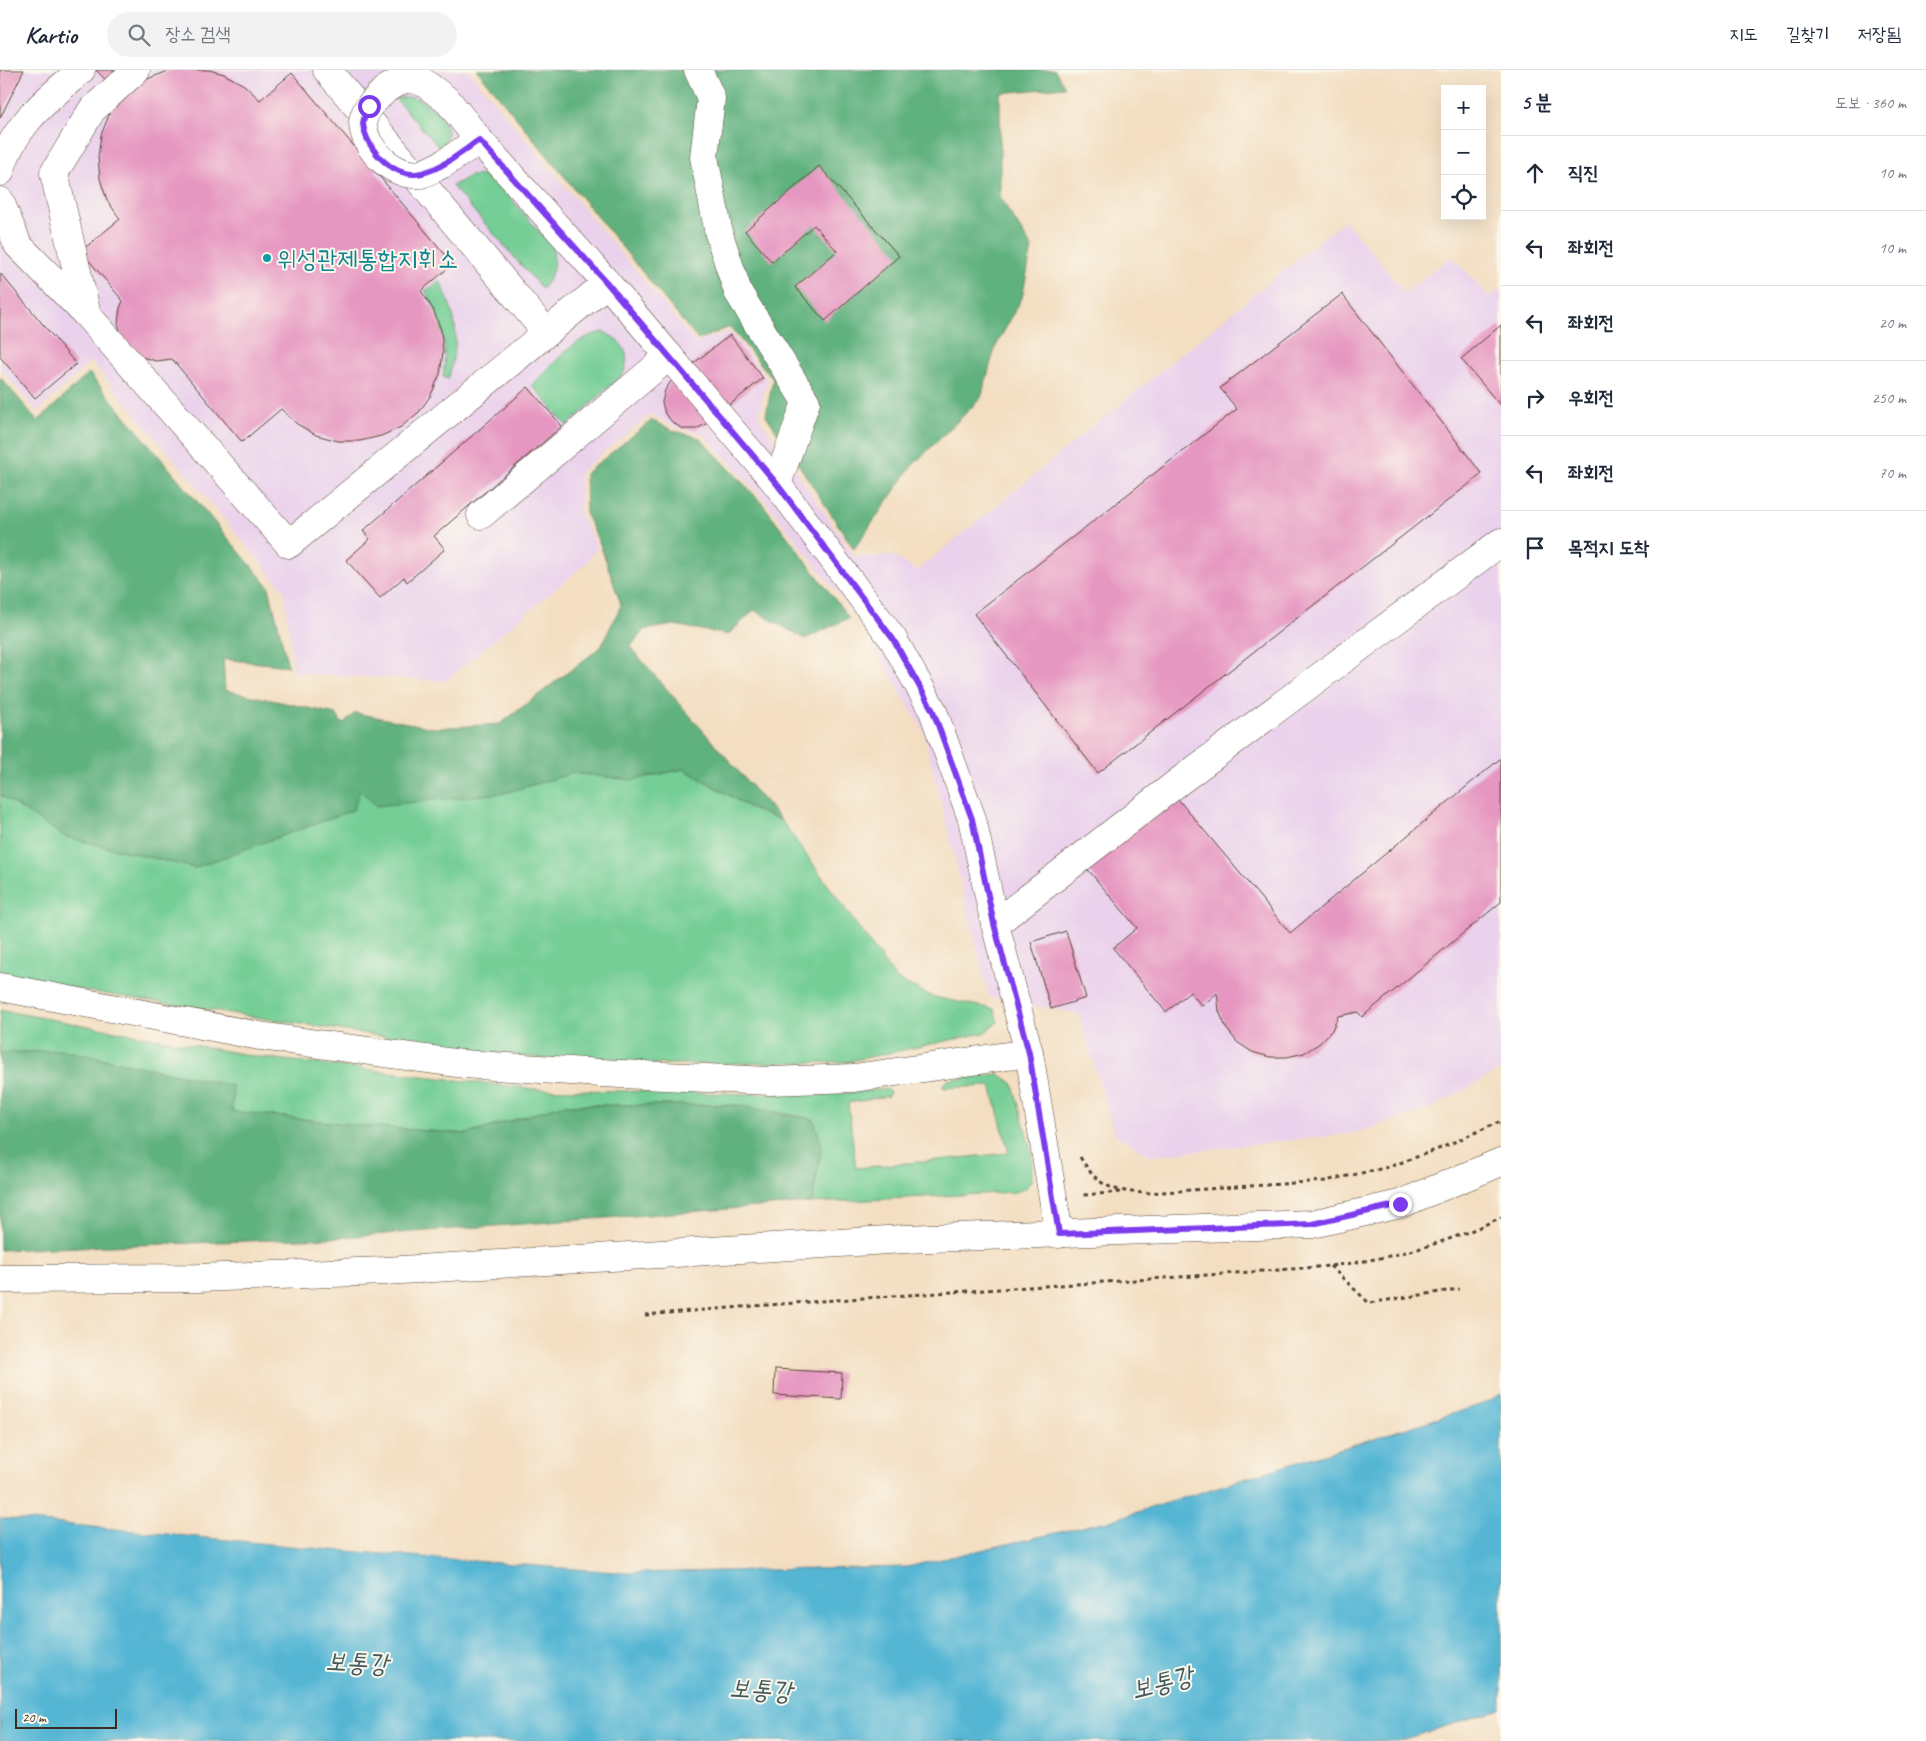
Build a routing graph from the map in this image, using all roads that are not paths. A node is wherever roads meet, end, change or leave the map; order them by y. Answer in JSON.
{"nodes":[{"id":1,"x":81,"y":70,"type":"edge"},
{"id":2,"x":136,"y":70,"type":"edge"},
{"id":3,"x":327,"y":70,"type":"edge"},
{"id":4,"x":698,"y":70,"type":"edge"},
{"id":5,"x":479,"y":140,"type":"junction"},
{"id":6,"x":0,"y":172,"type":"edge"},
{"id":7,"x":0,"y":201,"type":"edge"},
{"id":8,"x":607,"y":283,"type":"junction"},
{"id":9,"x":87,"y":315,"type":"junction"},
{"id":10,"x":546,"y":332,"type":"junction"},
{"id":11,"x":669,"y":356,"type":"junction"},
{"id":12,"x":777,"y":484,"type":"junction"},
{"id":13,"x":481,"y":515,"type":"dead end"},
{"id":14,"x":1501,"y":542,"type":"edge"},
{"id":15,"x":994,"y":924,"type":"junction"},
{"id":16,"x":0,"y":987,"type":"edge"},
{"id":17,"x":1029,"y":1053,"type":"junction"},
{"id":18,"x":1501,"y":1162,"type":"edge"},
{"id":19,"x":1059,"y":1234,"type":"junction"},
{"id":20,"x":0,"y":1279,"type":"edge"}],
"edges":[{"from":1,"to":6,"type":"main road"},
{"from":2,"to":9,"type":"main road"},
{"from":3,"to":10,"type":"main road"},
{"from":4,"to":12,"type":"main road"},
{"from":5,"to":5,"type":"main road","bridge":true},
{"from":5,"to":8,"type":"main road"},
{"from":7,"to":9,"type":"main road"},
{"from":8,"to":10,"type":"main road"},
{"from":8,"to":11,"type":"main road"},
{"from":9,"to":10,"type":"main road"},
{"from":11,"to":12,"type":"main road"},
{"from":11,"to":13,"type":"main road"},
{"from":12,"to":15,"type":"main road"},
{"from":14,"to":15,"type":"main road"},
{"from":15,"to":17,"type":"main road"},
{"from":16,"to":17,"type":"main road"},
{"from":17,"to":19,"type":"main road"},
{"from":18,"to":19,"type":"main road"},
{"from":19,"to":20,"type":"main road"}]}
